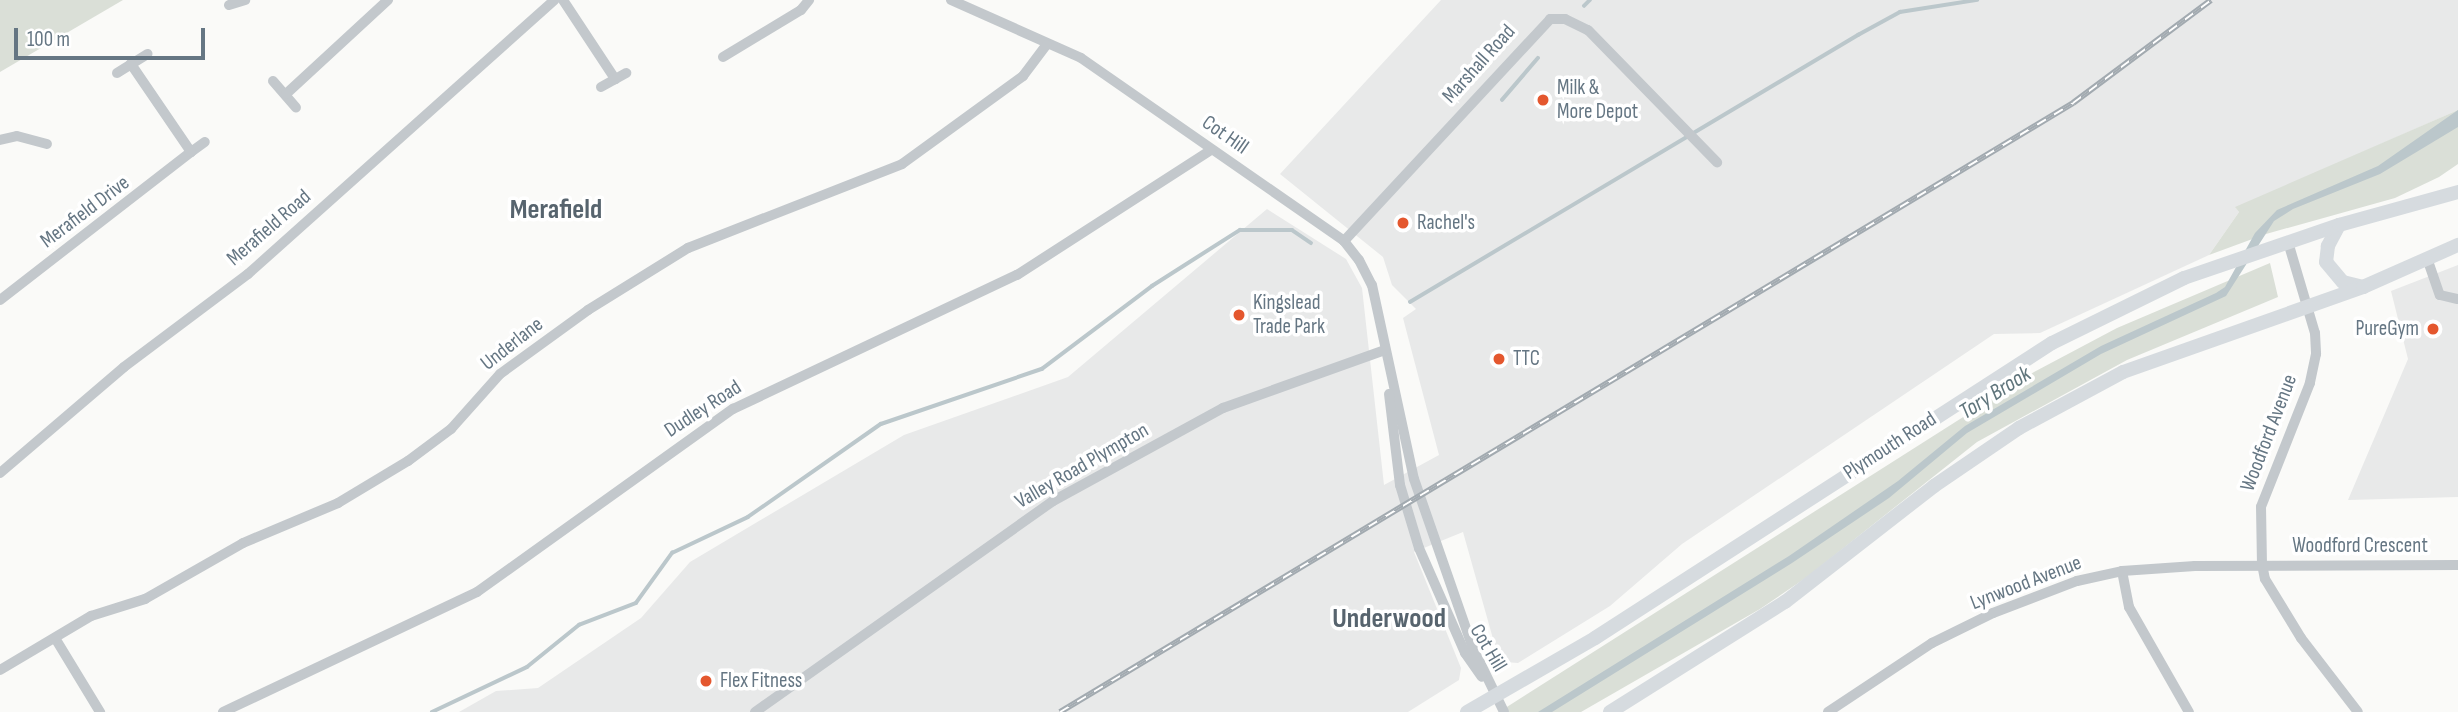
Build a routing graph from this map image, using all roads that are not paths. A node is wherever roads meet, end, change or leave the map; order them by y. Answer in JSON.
{"nodes":[{"id":1,"x":245,"y":0,"type":"edge"},
{"id":2,"x":388,"y":0,"type":"edge"},
{"id":3,"x":554,"y":0,"type":"edge"},
{"id":4,"x":563,"y":0,"type":"edge"},
{"id":5,"x":809,"y":0,"type":"edge"},
{"id":6,"x":951,"y":0,"type":"edge"},
{"id":7,"x":229,"y":5,"type":"dead end"},
{"id":8,"x":1046,"y":45,"type":"junction"},
{"id":9,"x":147,"y":54,"type":"dead end"},
{"id":10,"x":723,"y":57,"type":"dead end"},
{"id":11,"x":131,"y":64,"type":"junction"},
{"id":12,"x":117,"y":73,"type":"dead end"},
{"id":13,"x":626,"y":73,"type":"dead end"},
{"id":14,"x":615,"y":79,"type":"junction"},
{"id":15,"x":273,"y":81,"type":"dead end"},
{"id":16,"x":601,"y":87,"type":"dead end"},
{"id":17,"x":286,"y":94,"type":"junction"},
{"id":18,"x":296,"y":107,"type":"dead end"},
{"id":19,"x":0,"y":140,"type":"edge"},
{"id":20,"x":205,"y":142,"type":"dead end"},
{"id":21,"x":47,"y":144,"type":"dead end"},
{"id":22,"x":1211,"y":150,"type":"junction"},
{"id":23,"x":191,"y":152,"type":"junction"},
{"id":24,"x":1717,"y":162,"type":"dead end"},
{"id":25,"x":2458,"y":192,"type":"edge"},
{"id":26,"x":2339,"y":225,"type":"junction"},
{"id":27,"x":1344,"y":241,"type":"junction"},
{"id":28,"x":2288,"y":243,"type":"junction"},
{"id":29,"x":2458,"y":245,"type":"edge"},
{"id":30,"x":2428,"y":261,"type":"junction"},
{"id":31,"x":2363,"y":287,"type":"junction"},
{"id":32,"x":2458,"y":299,"type":"edge"},
{"id":33,"x":0,"y":300,"type":"edge"},
{"id":34,"x":2308,"y":307,"type":"junction"},
{"id":35,"x":1385,"y":351,"type":"junction"},
{"id":36,"x":1389,"y":377,"type":"junction"},
{"id":37,"x":0,"y":473,"type":"edge"},
{"id":38,"x":2262,"y":564,"type":"junction"},
{"id":39,"x":2458,"y":565,"type":"edge"},
{"id":40,"x":2122,"y":571,"type":"junction"},
{"id":41,"x":55,"y":638,"type":"junction"},
{"id":42,"x":0,"y":670,"type":"edge"},
{"id":43,"x":1496,"y":695,"type":"junction"},
{"id":44,"x":100,"y":712,"type":"edge"},
{"id":45,"x":223,"y":712,"type":"edge"},
{"id":46,"x":755,"y":712,"type":"edge"},
{"id":47,"x":1466,"y":712,"type":"edge"},
{"id":48,"x":1504,"y":712,"type":"edge"},
{"id":49,"x":1610,"y":712,"type":"edge"},
{"id":50,"x":1828,"y":712,"type":"edge"},
{"id":51,"x":2189,"y":712,"type":"edge"},
{"id":52,"x":2358,"y":712,"type":"edge"}],
"edges":[{"from":1,"to":7,"type":"street"},
{"from":2,"to":17,"type":"street"},
{"from":3,"to":37,"type":"street","name":"Merafield Road"},
{"from":4,"to":14,"type":"street"},
{"from":5,"to":10,"type":"street"},
{"from":6,"to":8,"type":"street","name":"Cot Hill"},
{"from":8,"to":22,"type":"street","name":"Cot Hill"},
{"from":8,"to":41,"type":"street","name":"Underlane"},
{"from":9,"to":11,"type":"street"},
{"from":11,"to":12,"type":"street"},
{"from":11,"to":23,"type":"street"},
{"from":13,"to":14,"type":"street"},
{"from":14,"to":16,"type":"street"},
{"from":15,"to":17,"type":"street"},
{"from":17,"to":18,"type":"street"},
{"from":19,"to":21,"type":"street"},
{"from":20,"to":23,"type":"street","name":"Merafield Drive"},
{"from":22,"to":27,"type":"street","name":"Cot Hill"},
{"from":22,"to":45,"type":"street","name":"Dudley Road"},
{"from":23,"to":33,"type":"street","name":"Merafield Drive"},
{"from":24,"to":27,"type":"street","name":"Marshall Road"},
{"from":25,"to":26,"type":"main road","name":"Plymouth Road"},
{"from":26,"to":28,"type":"main road","name":"Plymouth Road"},
{"from":26,"to":31,"type":"main road"},
{"from":27,"to":35,"type":"street","name":"Cot Hill"},
{"from":28,"to":34,"type":"street","name":"Woodford Avenue"},
{"from":28,"to":43,"type":"main road","name":"Plymouth Road"},
{"from":29,"to":30,"type":"main road"},
{"from":30,"to":31,"type":"main road"},
{"from":30,"to":32,"type":"street"},
{"from":31,"to":34,"type":"main road"},
{"from":34,"to":38,"type":"street","name":"Woodford Avenue"},
{"from":34,"to":49,"type":"main road"},
{"from":35,"to":36,"type":"street","name":"Cot Hill"},
{"from":35,"to":46,"type":"street","name":"Valley Road Plympton"},
{"from":36,"to":43,"type":"street","name":"Cot Hill"},
{"from":36,"to":43,"type":"street","name":"Cot Hill"},
{"from":38,"to":39,"type":"street","name":"Woodford Crescent"},
{"from":38,"to":40,"type":"street","name":"Lynwood Avenue"},
{"from":38,"to":52,"type":"street","name":"Woodford Avenue"},
{"from":40,"to":50,"type":"street","name":"Lynwood Avenue"},
{"from":40,"to":51,"type":"street"},
{"from":41,"to":42,"type":"street","name":"Underlane"},
{"from":41,"to":44,"type":"street"},
{"from":43,"to":47,"type":"main road","name":"Plymouth Road"},
{"from":43,"to":48,"type":"street","name":"Cot Hill"}]}
